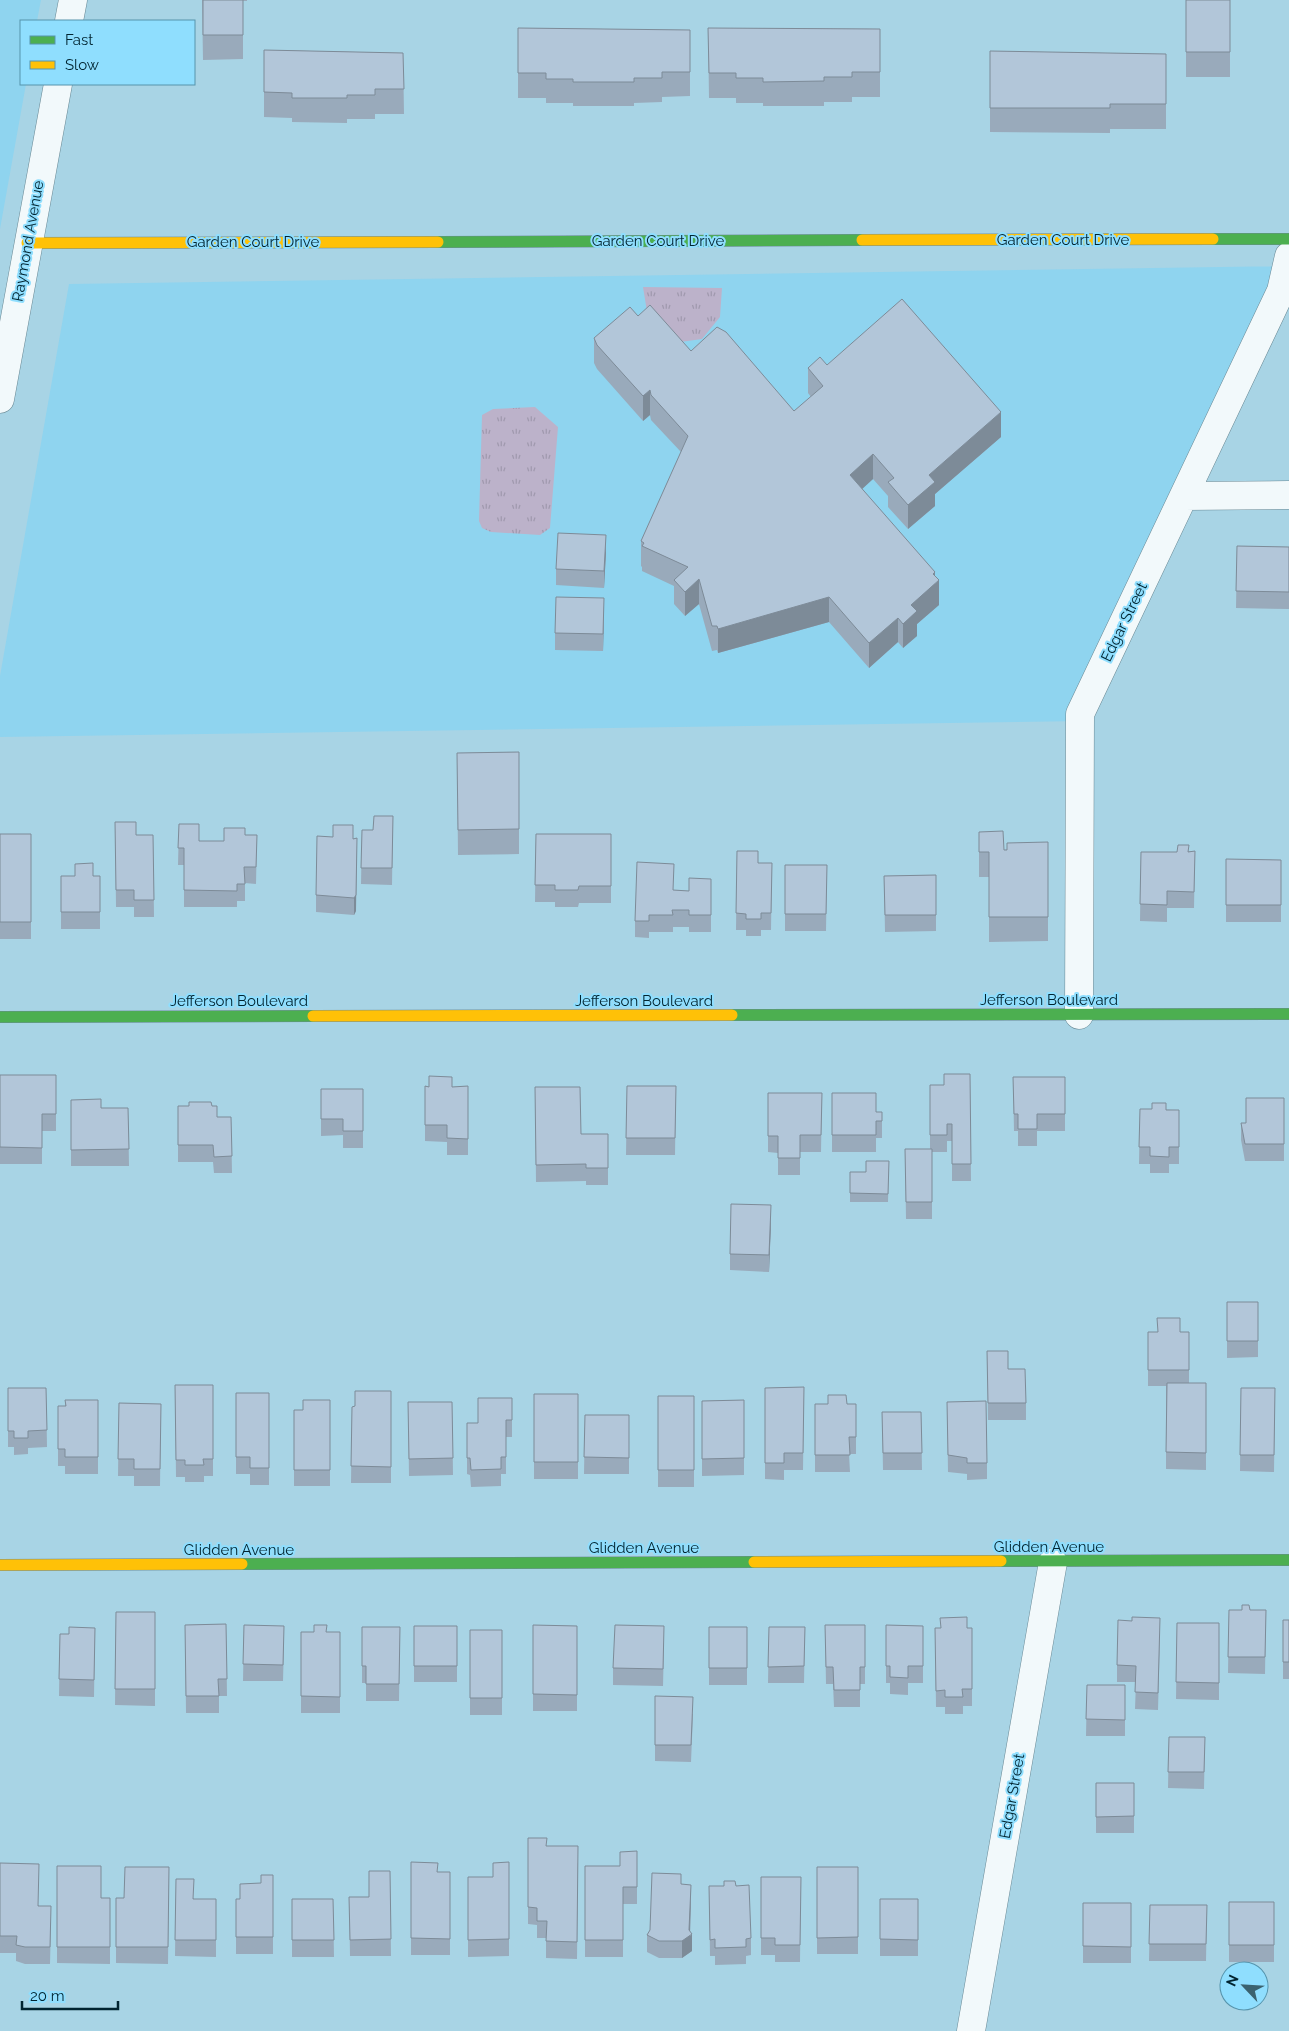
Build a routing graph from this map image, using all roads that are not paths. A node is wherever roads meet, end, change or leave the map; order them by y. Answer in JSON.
{"nodes":[{"id":1,"x":74,"y":0,"type":"edge"},
{"id":2,"x":69,"y":20,"type":"edge"},
{"id":3,"x":58,"y":85,"type":"edge"},
{"id":4,"x":1289,"y":239,"type":"edge"},
{"id":5,"x":27,"y":243,"type":"junction"},
{"id":6,"x":1289,"y":256,"type":"edge"},
{"id":7,"x":0,"y":399,"type":"edge"},
{"id":8,"x":1289,"y":495,"type":"edge"},
{"id":9,"x":1184,"y":496,"type":"junction"},
{"id":10,"x":1289,"y":1014,"type":"edge"},
{"id":11,"x":1079,"y":1015,"type":"junction"},
{"id":12,"x":0,"y":1016,"type":"edge"},
{"id":13,"x":1289,"y":1560,"type":"edge"},
{"id":14,"x":1054,"y":1562,"type":"junction"},
{"id":15,"x":0,"y":1566,"type":"edge"},
{"id":16,"x":971,"y":2031,"type":"edge"}],
"edges":[{"from":1,"to":2,"type":"street"},
{"from":3,"to":5,"type":"street","name":"Raymond Avenue"},
{"from":4,"to":5,"type":"street","name":"Garden Court Drive"},
{"from":5,"to":7,"type":"street","name":"Raymond Avenue"},
{"from":6,"to":9,"type":"street","name":"Edgar Street"},
{"from":8,"to":9,"type":"street"},
{"from":9,"to":11,"type":"street","name":"Edgar Street"},
{"from":10,"to":11,"type":"street","name":"Jefferson Boulevard"},
{"from":11,"to":12,"type":"street","name":"Jefferson Boulevard"},
{"from":13,"to":14,"type":"street","name":"Glidden Avenue"},
{"from":14,"to":15,"type":"street","name":"Glidden Avenue"},
{"from":14,"to":16,"type":"street","name":"Edgar Street"}]}
